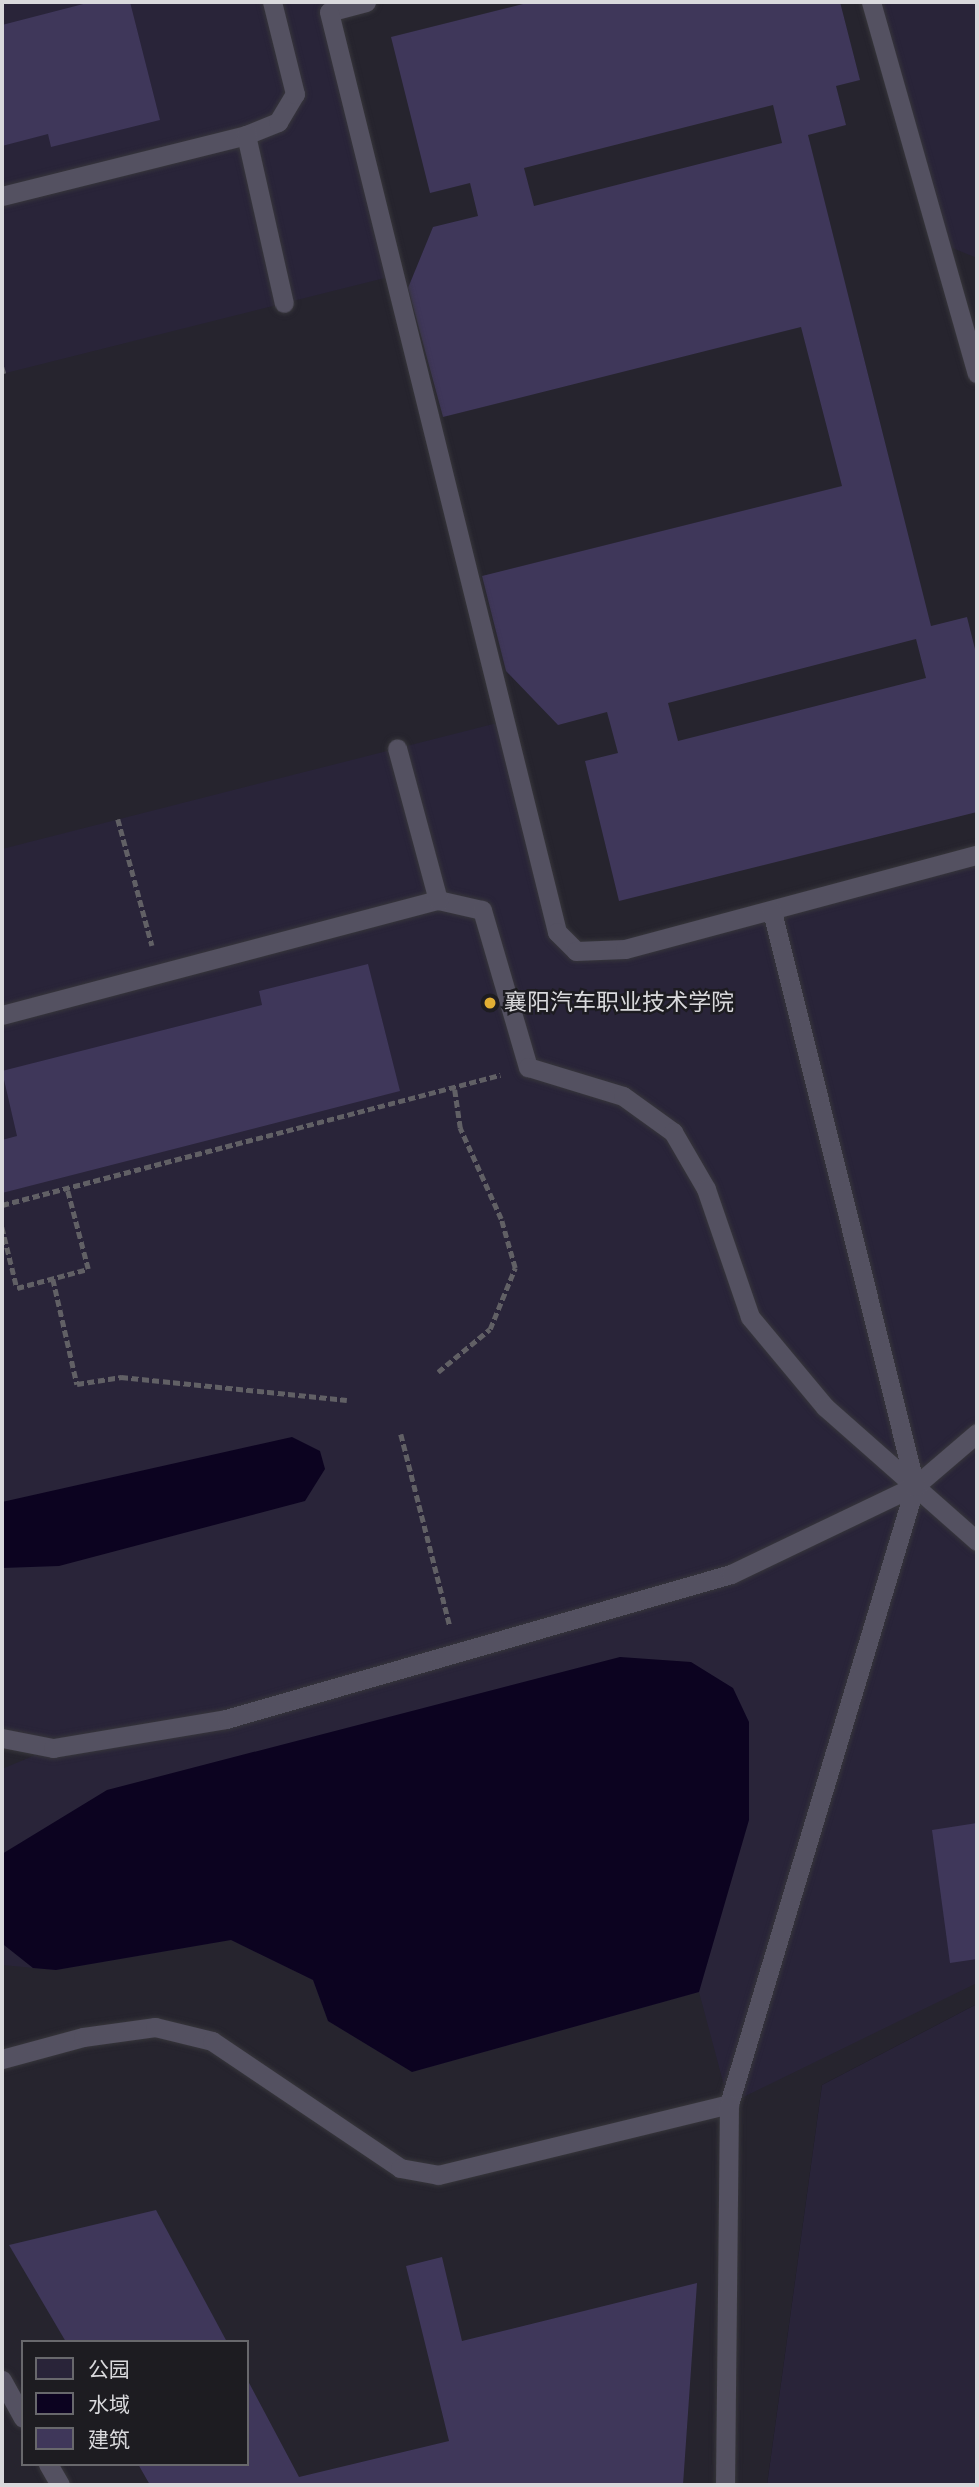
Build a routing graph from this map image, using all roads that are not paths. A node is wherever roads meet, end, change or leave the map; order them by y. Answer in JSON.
{"nodes":[{"id":1,"x":272,"y":2,"type":"edge"},
{"id":2,"x":366,"y":2,"type":"edge"},
{"id":3,"x":872,"y":2,"type":"edge"},
{"id":4,"x":246,"y":135,"type":"junction"},
{"id":5,"x":2,"y":196,"type":"edge"},
{"id":6,"x":284,"y":303,"type":"dead end"},
{"id":7,"x":977,"y":373,"type":"edge"},
{"id":8,"x":397,"y":748,"type":"dead end"},
{"id":9,"x":977,"y":855,"type":"edge"},
{"id":10,"x":438,"y":900,"type":"junction"},
{"id":11,"x":772,"y":911,"type":"junction"},
{"id":12,"x":2,"y":1015,"type":"edge"},
{"id":13,"x":977,"y":1433,"type":"edge"},
{"id":14,"x":915,"y":1486,"type":"junction"},
{"id":15,"x":977,"y":1541,"type":"edge"},
{"id":16,"x":2,"y":1738,"type":"edge"},
{"id":17,"x":2,"y":2059,"type":"edge"},
{"id":18,"x":729,"y":2104,"type":"junction"},
{"id":19,"x":2,"y":2380,"type":"edge"},
{"id":20,"x":21,"y":2414,"type":"edge"},
{"id":21,"x":49,"y":2466,"type":"edge"},
{"id":22,"x":60,"y":2485,"type":"edge"},
{"id":23,"x":724,"y":2485,"type":"edge"}],
"edges":[{"from":1,"to":4,"type":"lane"},
{"from":2,"to":11,"type":"lane"},
{"from":3,"to":7,"type":"lane"},
{"from":4,"to":5,"type":"lane"},
{"from":4,"to":6,"type":"lane"},
{"from":8,"to":10,"type":"lane"},
{"from":9,"to":11,"type":"lane"},
{"from":10,"to":12,"type":"lane"},
{"from":10,"to":14,"type":"lane"},
{"from":11,"to":14,"type":"lane"},
{"from":13,"to":14,"type":"lane"},
{"from":14,"to":15,"type":"lane"},
{"from":14,"to":16,"type":"lane"},
{"from":14,"to":18,"type":"lane"},
{"from":17,"to":18,"type":"lane"},
{"from":18,"to":23,"type":"lane"},
{"from":19,"to":20,"type":"lane"},
{"from":21,"to":22,"type":"lane"}]}
